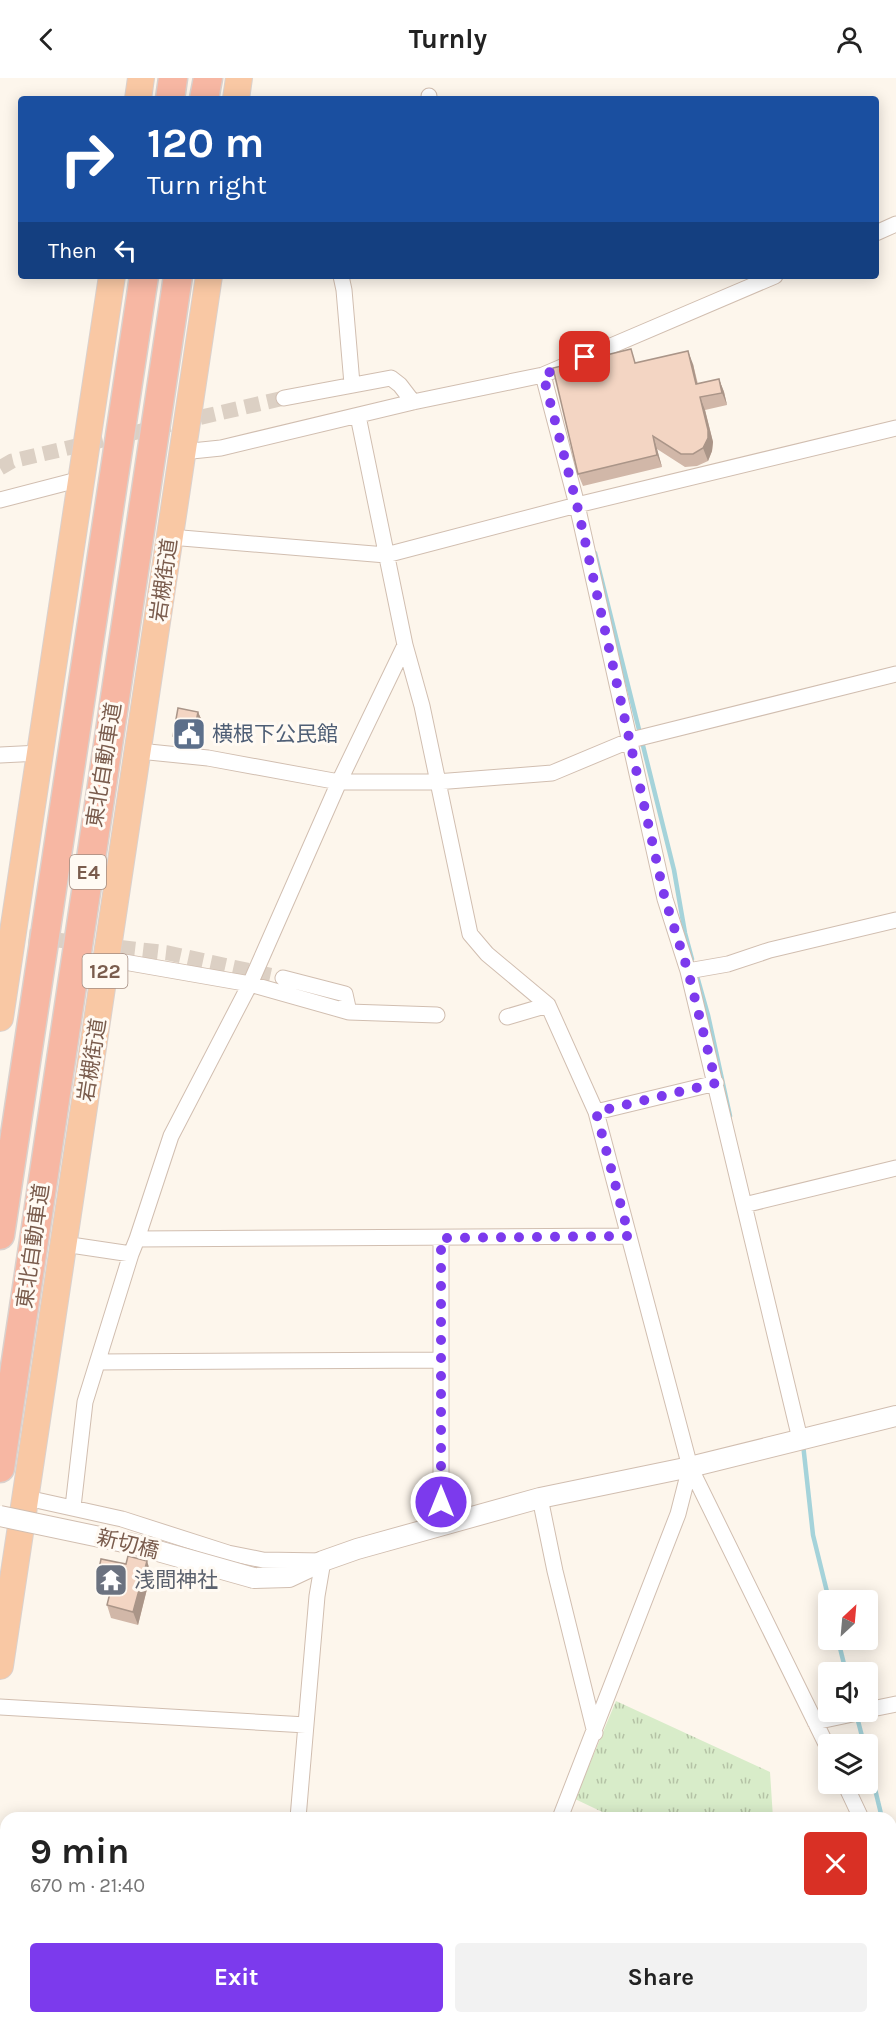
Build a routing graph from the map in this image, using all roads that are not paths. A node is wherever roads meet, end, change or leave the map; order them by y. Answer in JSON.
{"nodes":[{"id":1,"x":141,"y":78,"type":"edge"},
{"id":2,"x":173,"y":78,"type":"edge"},
{"id":3,"x":208,"y":78,"type":"edge"},
{"id":4,"x":239,"y":78,"type":"edge"},
{"id":5,"x":138,"y":96,"type":"edge"},
{"id":6,"x":170,"y":96,"type":"edge"},
{"id":7,"x":205,"y":96,"type":"edge"},
{"id":8,"x":236,"y":96,"type":"edge"},
{"id":9,"x":896,"y":224,"type":"edge"},
{"id":10,"x":879,"y":232,"type":"edge"},
{"id":11,"x":112,"y":279,"type":"edge"},
{"id":12,"x":144,"y":279,"type":"edge"},
{"id":13,"x":178,"y":279,"type":"edge"},
{"id":14,"x":208,"y":279,"type":"edge"},
{"id":15,"x":342,"y":279,"type":"edge"},
{"id":16,"x":768,"y":279,"type":"edge"},
{"id":17,"x":543,"y":375,"type":"junction"},
{"id":18,"x":352,"y":384,"type":"junction"},
{"id":19,"x":284,"y":398,"type":"tunnel mouth"},
{"id":20,"x":413,"y":402,"type":"junction"},
{"id":21,"x":358,"y":416,"type":"junction"},
{"id":22,"x":896,"y":428,"type":"edge"},
{"id":23,"x":182,"y":452,"type":"junction"},
{"id":24,"x":81,"y":479,"type":"junction"},
{"id":25,"x":0,"y":500,"type":"edge"},
{"id":26,"x":577,"y":505,"type":"junction"},
{"id":27,"x":170,"y":537,"type":"junction"},
{"id":28,"x":386,"y":555,"type":"junction"},
{"id":29,"x":405,"y":645,"type":"junction"},
{"id":30,"x":896,"y":674,"type":"edge"},
{"id":31,"x":631,"y":740,"type":"junction"},
{"id":32,"x":139,"y":751,"type":"junction"},
{"id":33,"x":40,"y":753,"type":"junction"},
{"id":34,"x":0,"y":755,"type":"edge"},
{"id":35,"x":339,"y":782,"type":"junction"},
{"id":36,"x":436,"y":782,"type":"junction"},
{"id":37,"x":896,"y":920,"type":"edge"},
{"id":38,"x":107,"y":959,"type":"junction"},
{"id":39,"x":688,"y":971,"type":"junction"},
{"id":40,"x":283,"y":978,"type":"tunnel mouth"},
{"id":41,"x":250,"y":984,"type":"junction"},
{"id":42,"x":548,"y":1005,"type":"junction"},
{"id":43,"x":349,"y":1012,"type":"junction"},
{"id":44,"x":437,"y":1015,"type":"dead end"},
{"id":45,"x":507,"y":1017,"type":"dead end"},
{"id":46,"x":0,"y":1018,"type":"edge"},
{"id":47,"x":716,"y":1083,"type":"junction"},
{"id":48,"x":596,"y":1112,"type":"junction"},
{"id":49,"x":896,"y":1168,"type":"edge"},
{"id":50,"x":744,"y":1205,"type":"junction"},
{"id":51,"x":0,"y":1235,"type":"edge"},
{"id":52,"x":629,"y":1236,"type":"junction"},
{"id":53,"x":441,"y":1238,"type":"junction"},
{"id":54,"x":64,"y":1244,"type":"junction"},
{"id":55,"x":134,"y":1246,"type":"junction"},
{"id":56,"x":441,"y":1360,"type":"junction"},
{"id":57,"x":98,"y":1362,"type":"junction"},
{"id":58,"x":896,"y":1416,"type":"edge"},
{"id":59,"x":800,"y":1438,"type":"junction"},
{"id":60,"x":690,"y":1467,"type":"junction"},
{"id":61,"x":0,"y":1468,"type":"edge"},
{"id":62,"x":27,"y":1498,"type":"junction"},
{"id":63,"x":540,"y":1498,"type":"junction"},
{"id":64,"x":73,"y":1508,"type":"junction"},
{"id":65,"x":0,"y":1516,"type":"edge"},
{"id":66,"x":441,"y":1525,"type":"junction"},
{"id":67,"x":322,"y":1561,"type":"junction"},
{"id":68,"x":0,"y":1666,"type":"edge"},
{"id":69,"x":896,"y":1704,"type":"edge"},
{"id":70,"x":0,"y":1707,"type":"edge"},
{"id":71,"x":878,"y":1708,"type":"edge"},
{"id":72,"x":818,"y":1721,"type":"edge"},
{"id":73,"x":815,"y":1722,"type":"junction"},
{"id":74,"x":306,"y":1725,"type":"junction"},
{"id":75,"x":595,"y":1733,"type":"junction"},
{"id":76,"x":821,"y":1734,"type":"edge"},
{"id":77,"x":850,"y":1794,"type":"edge"},
{"id":78,"x":299,"y":1812,"type":"edge"},
{"id":79,"x":562,"y":1812,"type":"edge"},
{"id":80,"x":858,"y":1812,"type":"edge"}],
"edges":[{"from":1,"to":5,"type":"highway"},
{"from":2,"to":6,"type":"highway"},
{"from":3,"to":7,"type":"highway"},
{"from":4,"to":8,"type":"highway"},
{"from":9,"to":10,"type":"street"},
{"from":11,"to":24,"type":"highway"},
{"from":12,"to":51,"type":"highway","name":"東北自動車道","number":"E4"},
{"from":13,"to":61,"type":"highway","name":"東北自動車道","number":"E4"},
{"from":14,"to":23,"type":"highway","name":"岩槻街道","number":"122"},
{"from":15,"to":18,"type":"street"},
{"from":16,"to":17,"type":"street"},
{"from":17,"to":20,"type":"street"},
{"from":17,"to":26,"type":"street"},
{"from":18,"to":19,"type":"street"},
{"from":18,"to":20,"type":"street"},
{"from":20,"to":21,"type":"street"},
{"from":21,"to":23,"type":"street"},
{"from":21,"to":28,"type":"street"},
{"from":22,"to":26,"type":"street"},
{"from":23,"to":27,"type":"highway","name":"岩槻街道","number":"122"},
{"from":24,"to":25,"type":"street"},
{"from":24,"to":33,"type":"highway"},
{"from":26,"to":28,"type":"street"},
{"from":26,"to":31,"type":"street"},
{"from":27,"to":28,"type":"street"},
{"from":27,"to":32,"type":"highway","name":"岩槻街道","number":"122"},
{"from":28,"to":29,"type":"street"},
{"from":29,"to":35,"type":"street"},
{"from":29,"to":36,"type":"street"},
{"from":30,"to":31,"type":"street"},
{"from":31,"to":36,"type":"street"},
{"from":31,"to":39,"type":"street"},
{"from":32,"to":35,"type":"street"},
{"from":32,"to":38,"type":"highway","name":"岩槻街道","number":"122"},
{"from":33,"to":34,"type":"street"},
{"from":33,"to":46,"type":"highway"},
{"from":35,"to":36,"type":"street"},
{"from":35,"to":41,"type":"street"},
{"from":36,"to":42,"type":"street"},
{"from":37,"to":39,"type":"street"},
{"from":38,"to":41,"type":"street"},
{"from":38,"to":54,"type":"highway","name":"岩槻街道","number":"122"},
{"from":39,"to":47,"type":"street"},
{"from":40,"to":43,"type":"street"},
{"from":41,"to":43,"type":"street"},
{"from":41,"to":55,"type":"street"},
{"from":42,"to":45,"type":"street"},
{"from":42,"to":48,"type":"street"},
{"from":43,"to":44,"type":"street"},
{"from":47,"to":48,"type":"street"},
{"from":47,"to":50,"type":"street"},
{"from":48,"to":52,"type":"street"},
{"from":49,"to":50,"type":"street"},
{"from":50,"to":59,"type":"street"},
{"from":52,"to":53,"type":"street"},
{"from":52,"to":60,"type":"street"},
{"from":53,"to":55,"type":"street"},
{"from":53,"to":56,"type":"street"},
{"from":54,"to":55,"type":"street"},
{"from":54,"to":62,"type":"highway","name":"岩槻街道","number":"122"},
{"from":55,"to":57,"type":"street"},
{"from":56,"to":57,"type":"street"},
{"from":56,"to":66,"type":"street"},
{"from":57,"to":64,"type":"street"},
{"from":58,"to":59,"type":"street","name":"新切橋"},
{"from":59,"to":60,"type":"street","name":"新切橋"},
{"from":60,"to":63,"type":"street","name":"新切橋"},
{"from":60,"to":73,"type":"street"},
{"from":60,"to":75,"type":"street"},
{"from":62,"to":64,"type":"street"},
{"from":62,"to":68,"type":"highway","name":"岩槻街道","number":"122"},
{"from":63,"to":66,"type":"street","name":"新切橋"},
{"from":63,"to":75,"type":"street"},
{"from":64,"to":67,"type":"street"},
{"from":65,"to":67,"type":"street","name":"新切橋","bridge":true},
{"from":66,"to":67,"type":"street","name":"新切橋"},
{"from":67,"to":74,"type":"street"},
{"from":69,"to":71,"type":"street"},
{"from":70,"to":74,"type":"street"},
{"from":72,"to":73,"type":"street"},
{"from":73,"to":76,"type":"street"},
{"from":74,"to":78,"type":"street"},
{"from":75,"to":79,"type":"street"},
{"from":77,"to":80,"type":"street"}]}
